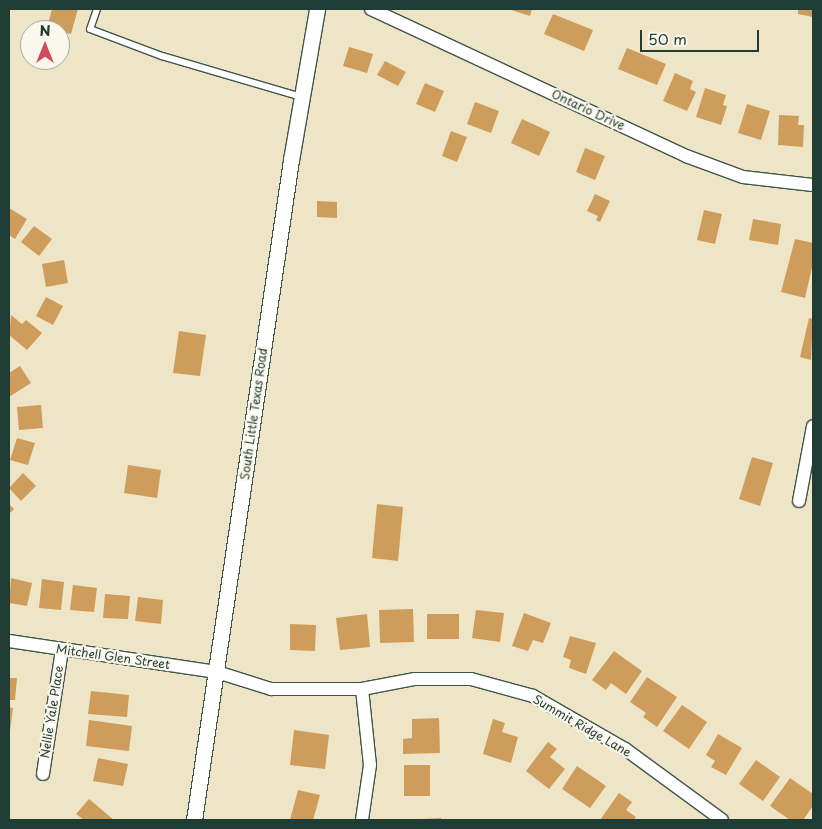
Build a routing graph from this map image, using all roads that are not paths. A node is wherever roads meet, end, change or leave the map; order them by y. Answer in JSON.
{"nodes":[{"id":1,"x":97,"y":9,"type":"edge"},
{"id":2,"x":317,"y":9,"type":"edge"},
{"id":3,"x":371,"y":9,"type":"edge"},
{"id":4,"x":302,"y":97,"type":"junction"},
{"id":5,"x":813,"y":185,"type":"edge"},
{"id":6,"x":813,"y":426,"type":"edge"},
{"id":7,"x":799,"y":501,"type":"dead end"},
{"id":8,"x":9,"y":641,"type":"edge"},
{"id":9,"x":62,"y":650,"type":"junction"},
{"id":10,"x":217,"y":672,"type":"junction"},
{"id":11,"x":362,"y":689,"type":"junction"},
{"id":12,"x":43,"y":774,"type":"dead end"},
{"id":13,"x":194,"y":820,"type":"edge"},
{"id":14,"x":362,"y":820,"type":"edge"},
{"id":15,"x":722,"y":820,"type":"edge"}],
"edges":[{"from":1,"to":4,"type":"lane"},
{"from":2,"to":4,"type":"street","name":"South Little Texas Road"},
{"from":3,"to":5,"type":"street","name":"Ontario Drive"},
{"from":4,"to":10,"type":"street","name":"South Little Texas Road"},
{"from":6,"to":7,"type":"street"},
{"from":8,"to":9,"type":"street","name":"Mitchell Glen Street"},
{"from":9,"to":10,"type":"street","name":"Mitchell Glen Street"},
{"from":9,"to":12,"type":"street","name":"Nellie Yale Place"},
{"from":10,"to":11,"type":"street","name":"Summit Ridge Lane"},
{"from":10,"to":13,"type":"street","name":"South Little Texas Road"},
{"from":11,"to":14,"type":"street"},
{"from":11,"to":15,"type":"street","name":"Summit Ridge Lane"}]}
